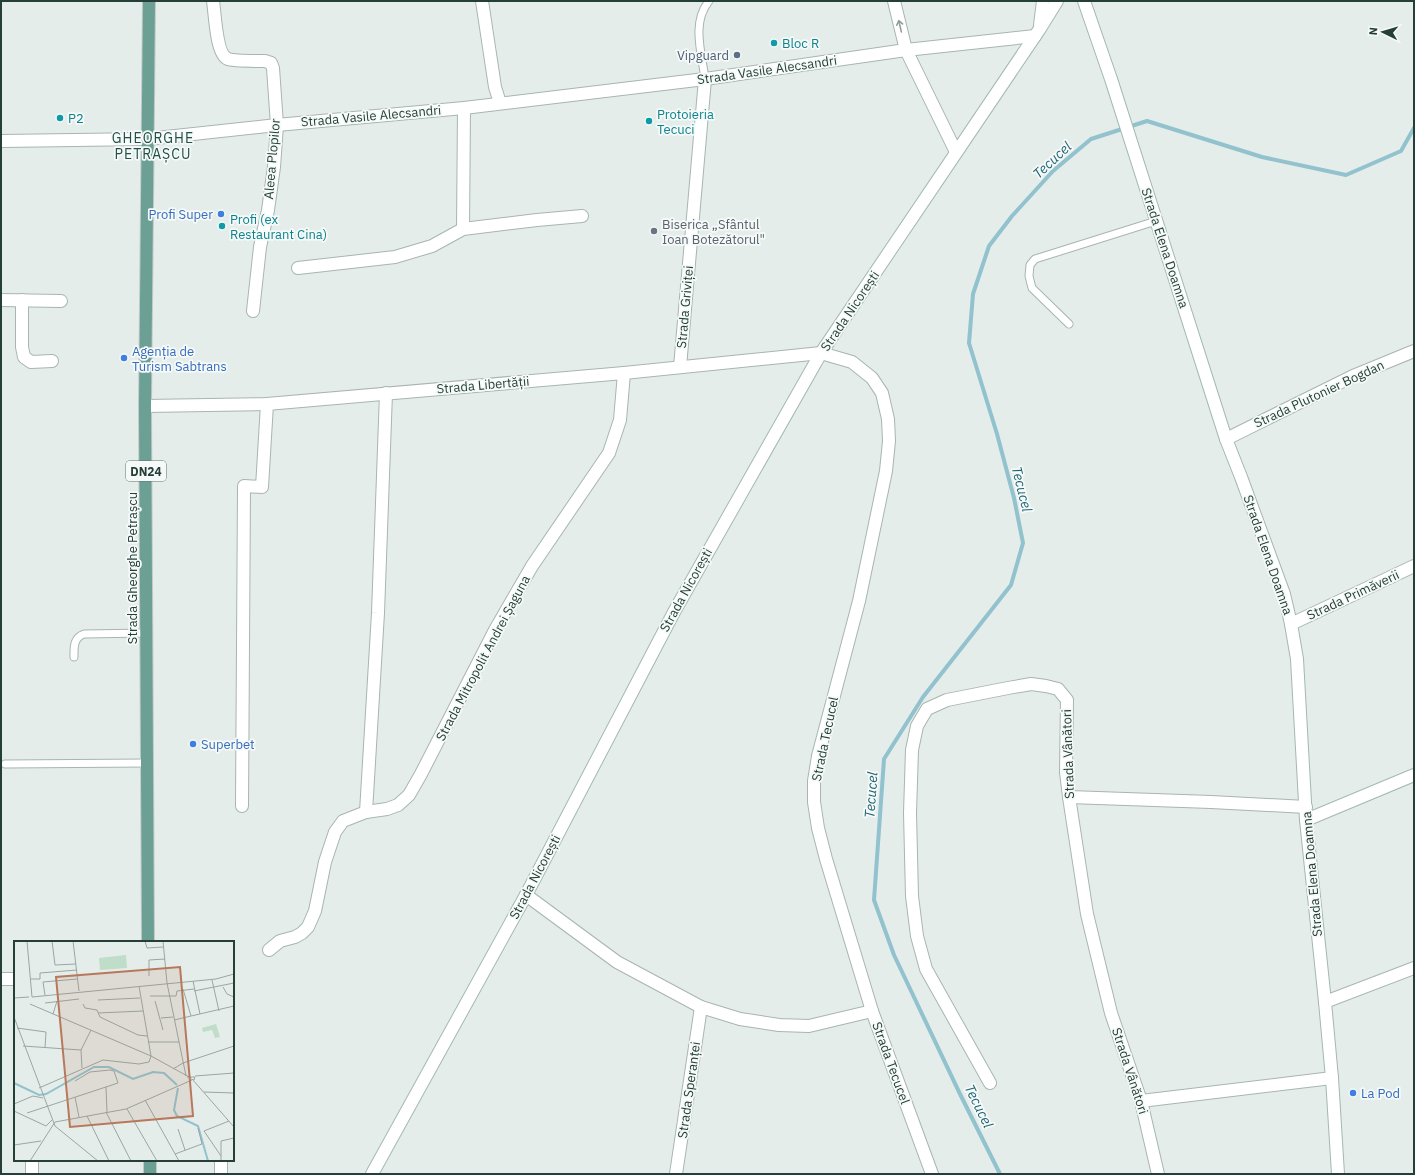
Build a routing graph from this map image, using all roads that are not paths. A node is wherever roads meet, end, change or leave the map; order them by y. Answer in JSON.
{"nodes":[{"id":1,"x":148,"y":1,"type":"edge"},
{"id":2,"x":213,"y":1,"type":"edge"},
{"id":3,"x":482,"y":1,"type":"edge"},
{"id":4,"x":708,"y":1,"type":"edge"},
{"id":5,"x":894,"y":1,"type":"edge"},
{"id":6,"x":1054,"y":2,"type":"edge"},
{"id":7,"x":1083,"y":3,"type":"edge"},
{"id":8,"x":1037,"y":33,"type":"junction"},
{"id":9,"x":906,"y":50,"type":"junction"},
{"id":10,"x":705,"y":79,"type":"junction"},
{"id":11,"x":500,"y":103,"type":"junction"},
{"id":12,"x":464,"y":108,"type":"junction"},
{"id":13,"x":278,"y":125,"type":"junction"},
{"id":14,"x":147,"y":139,"type":"junction"},
{"id":15,"x":1,"y":141,"type":"edge"},
{"id":16,"x":956,"y":152,"type":"junction"},
{"id":17,"x":582,"y":216,"type":"dead end"},
{"id":18,"x":1156,"y":221,"type":"junction"},
{"id":19,"x":463,"y":229,"type":"junction"},
{"id":20,"x":298,"y":268,"type":"dead end"},
{"id":21,"x":1,"y":300,"type":"edge"},
{"id":22,"x":22,"y":300,"type":"junction"},
{"id":23,"x":61,"y":301,"type":"dead end"},
{"id":24,"x":253,"y":311,"type":"dead end"},
{"id":25,"x":1069,"y":324,"type":"dead end"},
{"id":26,"x":1414,"y":351,"type":"edge"},
{"id":27,"x":821,"y":353,"type":"junction"},
{"id":28,"x":52,"y":361,"type":"dead end"},
{"id":29,"x":680,"y":367,"type":"junction"},
{"id":30,"x":624,"y":373,"type":"junction"},
{"id":31,"x":386,"y":393,"type":"junction"},
{"id":32,"x":267,"y":404,"type":"junction"},
{"id":33,"x":146,"y":406,"type":"junction"},
{"id":34,"x":1226,"y":440,"type":"junction"},
{"id":35,"x":1414,"y":566,"type":"edge"},
{"id":36,"x":1291,"y":624,"type":"junction"},
{"id":37,"x":146,"y":633,"type":"junction"},
{"id":38,"x":74,"y":657,"type":"dead end"},
{"id":39,"x":147,"y":763,"type":"junction"},
{"id":40,"x":5,"y":764,"type":"dead end"},
{"id":41,"x":1414,"y":775,"type":"edge"},
{"id":42,"x":1069,"y":797,"type":"junction"},
{"id":43,"x":242,"y":806,"type":"dead end"},
{"id":44,"x":1306,"y":807,"type":"junction"},
{"id":45,"x":366,"y":812,"type":"junction"},
{"id":46,"x":1306,"y":820,"type":"junction"},
{"id":47,"x":526,"y":895,"type":"junction"},
{"id":48,"x":148,"y":941,"type":"edge"},
{"id":49,"x":269,"y":950,"type":"dead end"},
{"id":50,"x":1414,"y":968,"type":"edge"},
{"id":51,"x":1,"y":979,"type":"edge"},
{"id":52,"x":14,"y":979,"type":"edge"},
{"id":53,"x":1325,"y":1002,"type":"junction"},
{"id":54,"x":701,"y":1007,"type":"junction"},
{"id":55,"x":872,"y":1011,"type":"junction"},
{"id":56,"x":1332,"y":1078,"type":"junction"},
{"id":57,"x":990,"y":1083,"type":"dead end"},
{"id":58,"x":1142,"y":1102,"type":"junction"},
{"id":59,"x":32,"y":1161,"type":"edge"},
{"id":60,"x":150,"y":1161,"type":"edge"},
{"id":61,"x":221,"y":1161,"type":"edge"},
{"id":62,"x":32,"y":1174,"type":"edge"},
{"id":63,"x":150,"y":1174,"type":"edge"},
{"id":64,"x":221,"y":1174,"type":"edge"},
{"id":65,"x":372,"y":1174,"type":"edge"},
{"id":66,"x":676,"y":1174,"type":"edge"},
{"id":67,"x":932,"y":1174,"type":"edge"},
{"id":68,"x":1158,"y":1174,"type":"edge"},
{"id":69,"x":1338,"y":1174,"type":"edge"}],
"edges":[{"from":1,"to":14,"type":"main road","name":"Strada Gheorghe Petrașcu","number":"DN24"},
{"from":2,"to":13,"type":"street","name":"Aleea Plopilor"},
{"from":3,"to":11,"type":"street"},
{"from":4,"to":10,"type":"lane"},
{"from":9,"to":5,"type":"street","one_way":true},
{"from":6,"to":8,"type":"street","name":"Strada Nicorești"},
{"from":7,"to":18,"type":"street","name":"Strada Elena Doamna"},
{"from":8,"to":9,"type":"street","name":"Strada Vasile Alecsandri"},
{"from":8,"to":16,"type":"street","name":"Strada Nicorești"},
{"from":9,"to":10,"type":"street","name":"Strada Vasile Alecsandri"},
{"from":9,"to":16,"type":"street"},
{"from":10,"to":11,"type":"street","name":"Strada Vasile Alecsandri"},
{"from":10,"to":29,"type":"street","name":"Strada Griviței"},
{"from":11,"to":12,"type":"street","name":"Strada Vasile Alecsandri"},
{"from":12,"to":13,"type":"street","name":"Strada Vasile Alecsandri"},
{"from":12,"to":19,"type":"street"},
{"from":13,"to":14,"type":"street","name":"Strada Vasile Alecsandri"},
{"from":13,"to":24,"type":"street","name":"Aleea Plopilor"},
{"from":14,"to":15,"type":"street","name":"Strada Vasile Alecsandri"},
{"from":14,"to":33,"type":"main road","name":"Strada Gheorghe Petrașcu","number":"DN24"},
{"from":16,"to":27,"type":"street","name":"Strada Nicorești"},
{"from":17,"to":19,"type":"street"},
{"from":18,"to":25,"type":"lane"},
{"from":18,"to":34,"type":"street","name":"Strada Elena Doamna"},
{"from":19,"to":20,"type":"street"},
{"from":21,"to":22,"type":"street"},
{"from":22,"to":23,"type":"street"},
{"from":22,"to":28,"type":"street"},
{"from":26,"to":34,"type":"street","name":"Strada Plutonier Bogdan"},
{"from":27,"to":29,"type":"street","name":"Strada Libertății"},
{"from":27,"to":47,"type":"street","name":"Strada Nicorești"},
{"from":27,"to":55,"type":"street","name":"Strada Tecucel"},
{"from":29,"to":30,"type":"street","name":"Strada Libertății"},
{"from":30,"to":31,"type":"street","name":"Strada Libertății"},
{"from":30,"to":45,"type":"street","name":"Strada Mitropolit Andrei Șaguna"},
{"from":31,"to":32,"type":"street","name":"Strada Libertății"},
{"from":31,"to":45,"type":"street"},
{"from":32,"to":33,"type":"street","name":"Strada Libertății"},
{"from":32,"to":43,"type":"street"},
{"from":33,"to":37,"type":"main road","name":"Strada Gheorghe Petrașcu","number":"DN24"},
{"from":34,"to":36,"type":"street","name":"Strada Elena Doamna"},
{"from":35,"to":36,"type":"street","name":"Strada Primăverii"},
{"from":36,"to":44,"type":"street","name":"Strada Elena Doamna"},
{"from":37,"to":38,"type":"lane"},
{"from":37,"to":39,"type":"main road","name":"Strada Gheorghe Petrașcu","number":"DN24"},
{"from":39,"to":40,"type":"lane"},
{"from":39,"to":48,"type":"main road","name":"Strada Gheorghe Petrașcu","number":"DN24"},
{"from":41,"to":46,"type":"street"},
{"from":42,"to":44,"type":"street"},
{"from":42,"to":57,"type":"street","name":"Strada Vânători"},
{"from":42,"to":58,"type":"street","name":"Strada Vânători"},
{"from":44,"to":46,"type":"street","name":"Strada Elena Doamna"},
{"from":45,"to":49,"type":"street","name":"Strada Mitropolit Andrei Șaguna"},
{"from":46,"to":53,"type":"street","name":"Strada Elena Doamna"},
{"from":47,"to":54,"type":"street"},
{"from":47,"to":65,"type":"street","name":"Strada Nicorești"},
{"from":50,"to":53,"type":"street"},
{"from":51,"to":52,"type":"street"},
{"from":53,"to":56,"type":"street","name":"Strada Elena Doamna"},
{"from":54,"to":55,"type":"street"},
{"from":54,"to":66,"type":"street","name":"Strada Speranței"},
{"from":55,"to":67,"type":"street","name":"Strada Tecucel"},
{"from":56,"to":58,"type":"street"},
{"from":56,"to":69,"type":"street","name":"Strada Elena Doamna"},
{"from":58,"to":68,"type":"street","name":"Strada Vânători"},
{"from":59,"to":62,"type":"street"},
{"from":60,"to":63,"type":"main road"},
{"from":61,"to":64,"type":"street"}]}
